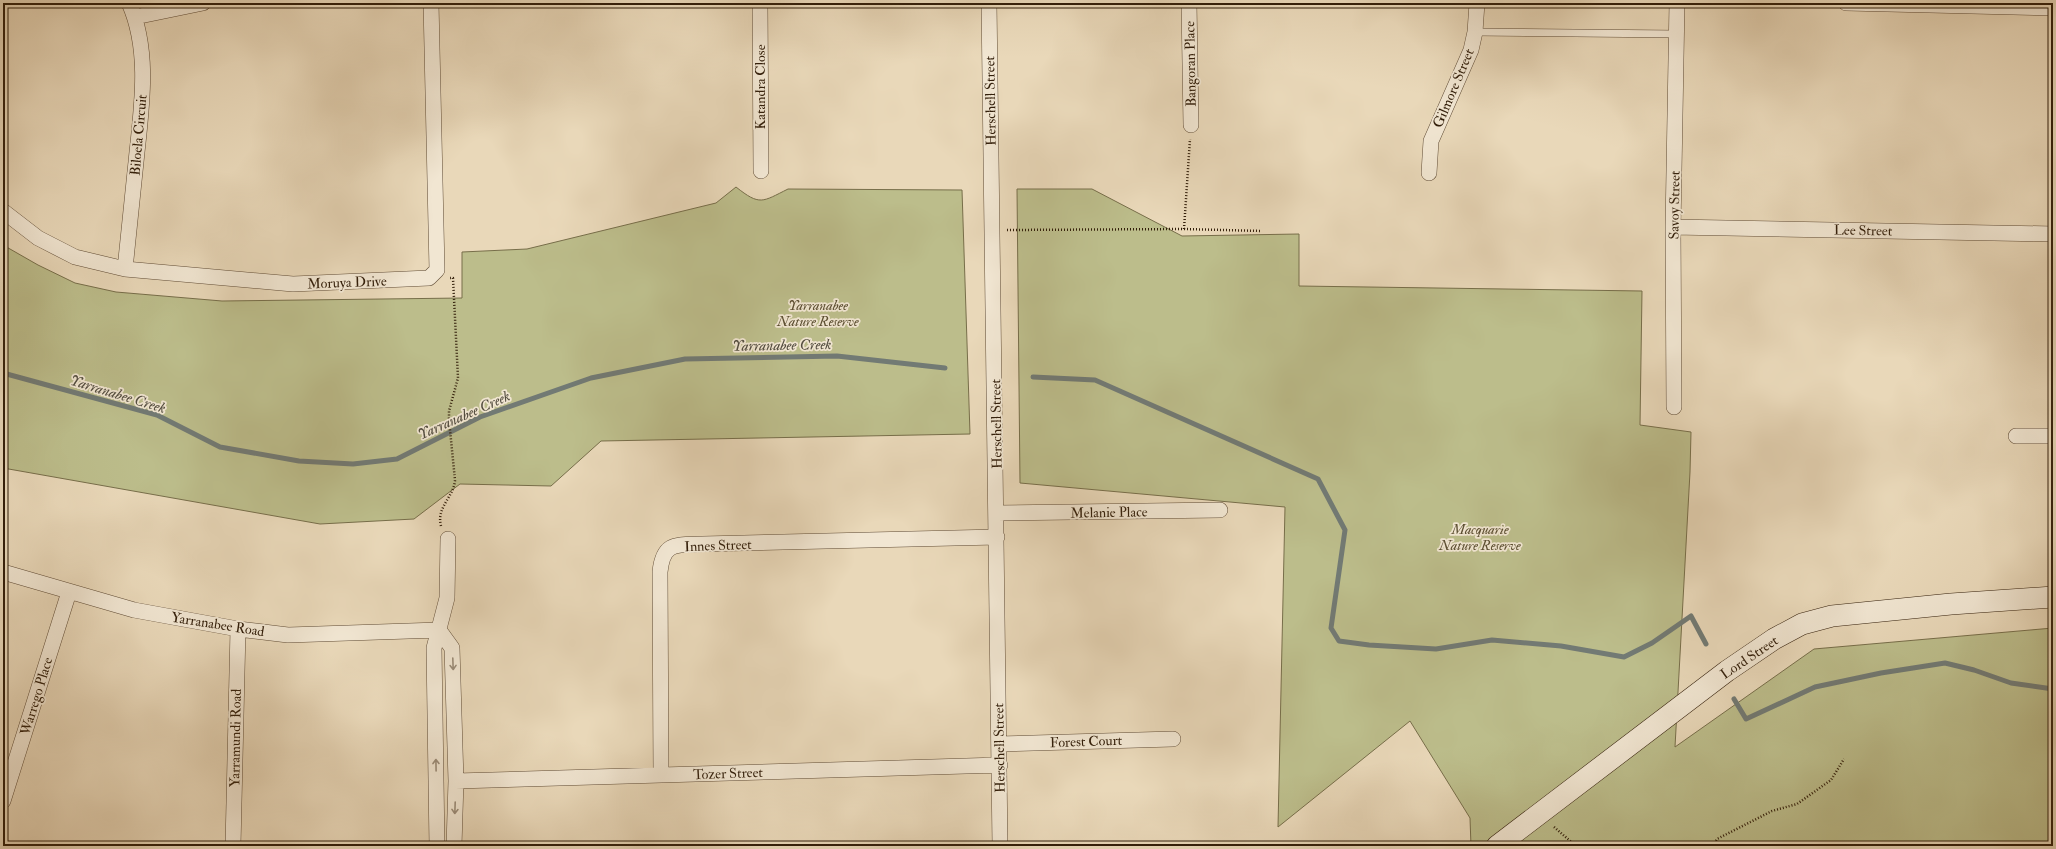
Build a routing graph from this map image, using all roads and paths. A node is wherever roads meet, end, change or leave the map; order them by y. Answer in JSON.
{"nodes":[{"id":1,"x":129,"y":3,"type":"edge"},
{"id":2,"x":203,"y":3,"type":"edge"},
{"id":3,"x":431,"y":3,"type":"edge"},
{"id":4,"x":760,"y":3,"type":"edge"},
{"id":5,"x":989,"y":3,"type":"edge"},
{"id":6,"x":1189,"y":3,"type":"edge"},
{"id":7,"x":1477,"y":3,"type":"edge"},
{"id":8,"x":1677,"y":3,"type":"edge"},
{"id":9,"x":1846,"y":3,"type":"edge"},
{"id":10,"x":2053,"y":8,"type":"edge"},
{"id":11,"x":135,"y":17,"type":"junction"},
{"id":12,"x":1475,"y":32,"type":"junction"},
{"id":13,"x":1677,"y":34,"type":"junction"},
{"id":14,"x":1191,"y":125,"type":"joint"},
{"id":15,"x":761,"y":171,"type":"dead end"},
{"id":16,"x":1429,"y":173,"type":"dead end"},
{"id":17,"x":3,"y":211,"type":"edge"},
{"id":18,"x":1674,"y":226,"type":"junction"},
{"id":19,"x":1184,"y":229,"type":"junction"},
{"id":20,"x":992,"y":230,"type":"junction"},
{"id":21,"x":1262,"y":230,"type":"dead end"},
{"id":22,"x":2053,"y":234,"type":"edge"},
{"id":23,"x":125,"y":269,"type":"junction"},
{"id":24,"x":429,"y":278,"type":"junction"},
{"id":25,"x":1674,"y":407,"type":"dead end"},
{"id":26,"x":2016,"y":436,"type":"dead end"},
{"id":27,"x":2053,"y":436,"type":"edge"},
{"id":28,"x":1220,"y":510,"type":"dead end"},
{"id":29,"x":997,"y":513,"type":"junction"},
{"id":30,"x":997,"y":537,"type":"junction"},
{"id":31,"x":448,"y":539,"type":"joint"},
{"id":32,"x":3,"y":572,"type":"edge"},
{"id":33,"x":69,"y":592,"type":"junction"},
{"id":34,"x":2053,"y":597,"type":"edge"},
{"id":35,"x":238,"y":629,"type":"junction"},
{"id":36,"x":438,"y":630,"type":"junction"},
{"id":37,"x":1173,"y":739,"type":"dead end"},
{"id":38,"x":999,"y":744,"type":"junction"},
{"id":39,"x":1844,"y":759,"type":"dead end"},
{"id":40,"x":1000,"y":765,"type":"junction"},
{"id":41,"x":661,"y":775,"type":"junction"},
{"id":42,"x":456,"y":781,"type":"junction"},
{"id":43,"x":3,"y":801,"type":"edge"},
{"id":44,"x":1540,"y":814,"type":"junction"},
{"id":45,"x":3,"y":843,"type":"edge"},
{"id":46,"x":11,"y":846,"type":"edge"},
{"id":47,"x":233,"y":846,"type":"edge"},
{"id":48,"x":438,"y":846,"type":"edge"},
{"id":49,"x":454,"y":846,"type":"edge"},
{"id":50,"x":1000,"y":846,"type":"edge"},
{"id":51,"x":1497,"y":846,"type":"edge"},
{"id":52,"x":1576,"y":846,"type":"edge"},
{"id":53,"x":1713,"y":846,"type":"edge"}],
"edges":[{"from":1,"to":11,"type":"street","name":"Biloela Circuit"},
{"from":2,"to":11,"type":"street"},
{"from":3,"to":24,"type":"street"},
{"from":4,"to":15,"type":"street","name":"Katandra Close"},
{"from":5,"to":20,"type":"street","name":"Herschell Street"},
{"from":6,"to":14,"type":"street","name":"Bangoran Place"},
{"from":7,"to":12,"type":"street","name":"Gilmore Street"},
{"from":8,"to":13,"type":"street","name":"Savoy Street"},
{"from":9,"to":10,"type":"street"},
{"from":11,"to":23,"type":"street","name":"Biloela Circuit"},
{"from":12,"to":13,"type":"lane"},
{"from":12,"to":16,"type":"street","name":"Gilmore Street"},
{"from":13,"to":18,"type":"street","name":"Savoy Street"},
{"from":14,"to":19,"type":"path"},
{"from":17,"to":23,"type":"street","name":"Moruya Drive"},
{"from":18,"to":22,"type":"street","name":"Lee Street"},
{"from":18,"to":25,"type":"street","name":"Savoy Street"},
{"from":19,"to":20,"type":"path"},
{"from":19,"to":21,"type":"path"},
{"from":20,"to":29,"type":"street","name":"Herschell Street"},
{"from":23,"to":24,"type":"street","name":"Moruya Drive"},
{"from":24,"to":31,"type":"path"},
{"from":26,"to":27,"type":"street"},
{"from":28,"to":29,"type":"street","name":"Melanie Place"},
{"from":29,"to":30,"type":"street","name":"Herschell Street"},
{"from":30,"to":38,"type":"street","name":"Herschell Street"},
{"from":30,"to":41,"type":"street","name":"Innes Street"},
{"from":31,"to":36,"type":"street"},
{"from":32,"to":33,"type":"street","name":"Yarranabee Road"},
{"from":33,"to":35,"type":"street","name":"Yarranabee Road"},
{"from":33,"to":43,"type":"street","name":"Warrego Place"},
{"from":34,"to":44,"type":"main road","name":"Lord Street"},
{"from":35,"to":36,"type":"street","name":"Yarranabee Road"},
{"from":35,"to":47,"type":"street","name":"Yarramundi Road"},
{"from":36,"to":42,"type":"street","one_way":true},
{"from":48,"to":36,"type":"street","one_way":true},
{"from":37,"to":38,"type":"street","name":"Forest Court"},
{"from":38,"to":40,"type":"street","name":"Herschell Street"},
{"from":39,"to":53,"type":"path"},
{"from":40,"to":41,"type":"street","name":"Tozer Street"},
{"from":40,"to":50,"type":"street","name":"Herschell Street"},
{"from":41,"to":42,"type":"street","name":"Tozer Street"},
{"from":42,"to":49,"type":"street","one_way":true},
{"from":44,"to":51,"type":"main road","name":"Lord Street"},
{"from":44,"to":52,"type":"path"},
{"from":45,"to":46,"type":"path"}]}
